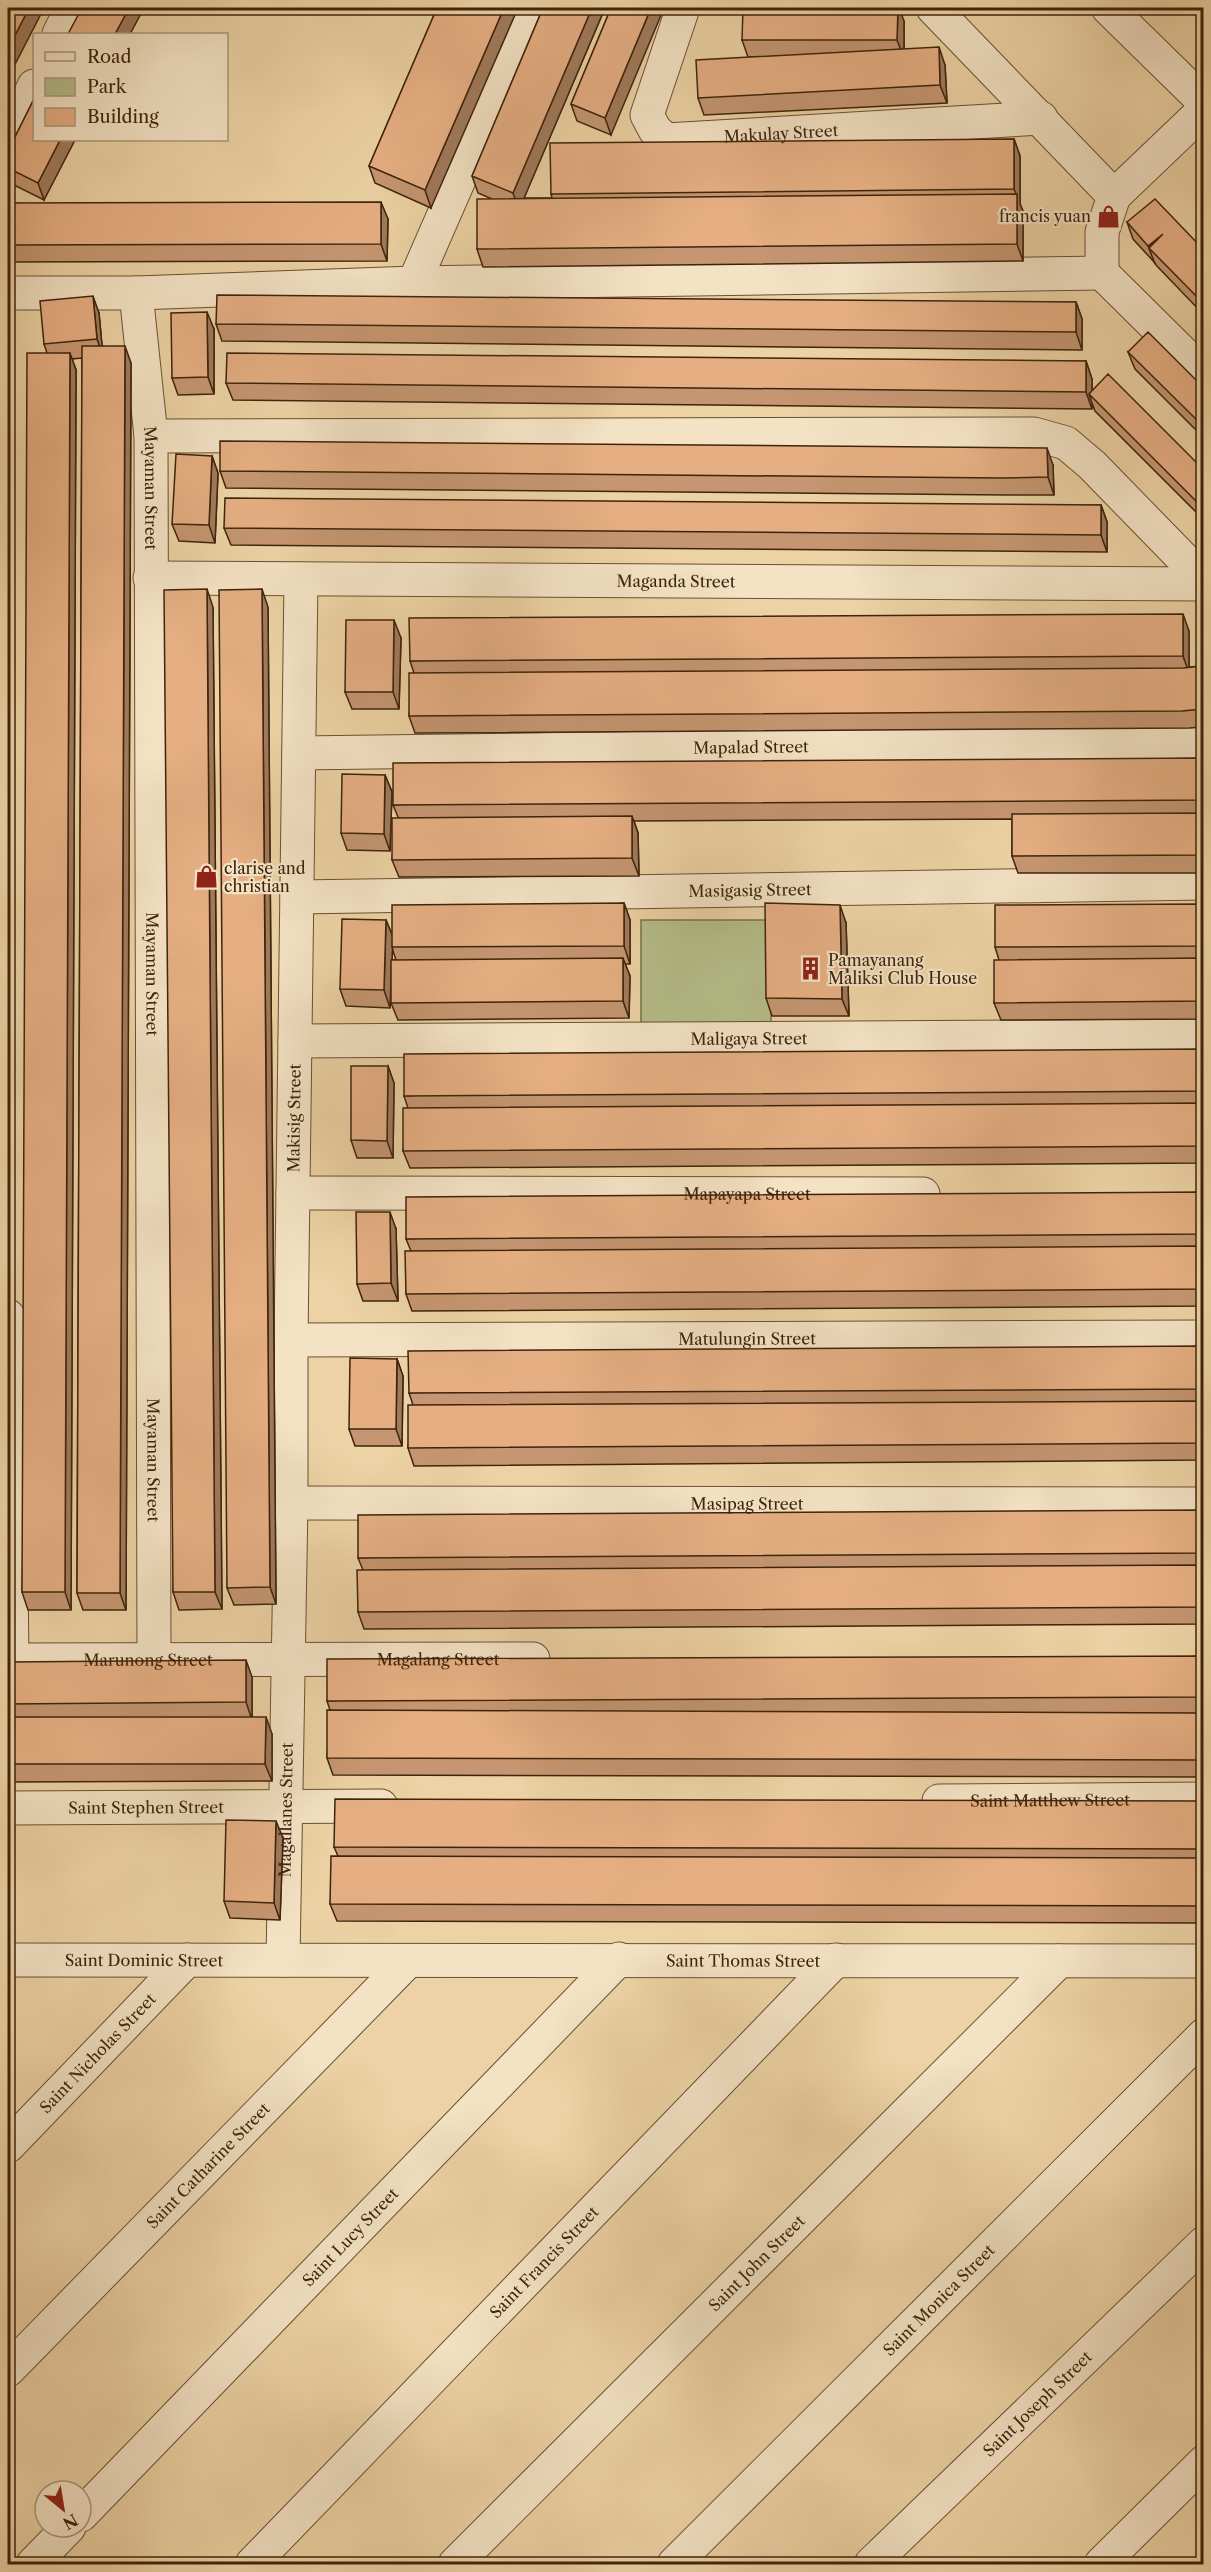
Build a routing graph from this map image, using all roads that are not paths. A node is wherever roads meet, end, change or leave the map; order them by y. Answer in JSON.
{"nodes":[{"id":1,"x":72,"y":8,"type":"edge"},
{"id":2,"x":534,"y":8,"type":"edge"},
{"id":3,"x":683,"y":8,"type":"edge"},
{"id":4,"x":933,"y":8,"type":"edge"},
{"id":5,"x":1108,"y":8,"type":"edge"},
{"id":6,"x":60,"y":33,"type":"edge"},
{"id":7,"x":33,"y":88,"type":"edge"},
{"id":8,"x":1203,"y":102,"type":"edge"},
{"id":9,"x":1203,"y":110,"type":"edge"},
{"id":10,"x":1041,"y":118,"type":"junction"},
{"id":11,"x":8,"y":142,"type":"edge"},
{"id":12,"x":1114,"y":196,"type":"junction"},
{"id":13,"x":1102,"y":273,"type":"junction"},
{"id":14,"x":414,"y":283,"type":"junction"},
{"id":15,"x":8,"y":292,"type":"edge"},
{"id":16,"x":136,"y":292,"type":"junction"},
{"id":17,"x":1203,"y":374,"type":"edge"},
{"id":18,"x":151,"y":436,"type":"junction"},
{"id":19,"x":150,"y":578,"type":"junction"},
{"id":20,"x":301,"y":579,"type":"junction"},
{"id":21,"x":1203,"y":582,"type":"edge"},
{"id":22,"x":1203,"y":741,"type":"edge"},
{"id":23,"x":298,"y":753,"type":"junction"},
{"id":24,"x":1203,"y":883,"type":"edge"},
{"id":25,"x":297,"y":897,"type":"junction"},
{"id":26,"x":1203,"y":1036,"type":"edge"},
{"id":27,"x":295,"y":1041,"type":"junction"},
{"id":28,"x":293,"y":1193,"type":"junction"},
{"id":29,"x":952,"y":1194,"type":"edge"},
{"id":30,"x":8,"y":1316,"type":"edge"},
{"id":31,"x":1203,"y":1337,"type":"edge"},
{"id":32,"x":291,"y":1340,"type":"junction"},
{"id":33,"x":291,"y":1503,"type":"junction"},
{"id":34,"x":1203,"y":1504,"type":"edge"},
{"id":35,"x":154,"y":1659,"type":"junction"},
{"id":36,"x":287,"y":1659,"type":"junction"},
{"id":37,"x":561,"y":1659,"type":"edge"},
{"id":38,"x":10,"y":1660,"type":"edge"},
{"id":39,"x":1203,"y":1799,"type":"edge"},
{"id":40,"x":905,"y":1802,"type":"edge"},
{"id":41,"x":416,"y":1806,"type":"edge"},
{"id":42,"x":285,"y":1807,"type":"junction"},
{"id":43,"x":8,"y":1808,"type":"edge"},
{"id":44,"x":619,"y":1959,"type":"junction"},
{"id":45,"x":8,"y":1960,"type":"edge"},
{"id":46,"x":188,"y":1960,"type":"junction"},
{"id":47,"x":283,"y":1960,"type":"junction"},
{"id":48,"x":836,"y":1960,"type":"junction"},
{"id":49,"x":408,"y":1961,"type":"junction"},
{"id":50,"x":1059,"y":1961,"type":"junction"},
{"id":51,"x":1203,"y":1961,"type":"edge"},
{"id":52,"x":1203,"y":2035,"type":"edge"},
{"id":53,"x":8,"y":2110,"type":"edge"},
{"id":54,"x":42,"y":2110,"type":"junction"},
{"id":55,"x":8,"y":2146,"type":"edge"},
{"id":56,"x":1203,"y":2243,"type":"edge"},
{"id":57,"x":8,"y":2370,"type":"edge"},
{"id":58,"x":1203,"y":2462,"type":"edge"},
{"id":59,"x":93,"y":2503,"type":"edge"},
{"id":60,"x":58,"y":2539,"type":"edge"},
{"id":61,"x":33,"y":2565,"type":"edge"},
{"id":62,"x":252,"y":2565,"type":"edge"},
{"id":63,"x":455,"y":2565,"type":"edge"},
{"id":64,"x":674,"y":2565,"type":"edge"},
{"id":65,"x":871,"y":2565,"type":"edge"},
{"id":66,"x":1101,"y":2565,"type":"edge"}],
"edges":[{"from":1,"to":6,"type":"street"},
{"from":2,"to":14,"type":"street"},
{"from":3,"to":10,"type":"street","name":"Makulay Street"},
{"from":4,"to":10,"type":"street"},
{"from":5,"to":8,"type":"street"},
{"from":7,"to":11,"type":"street"},
{"from":9,"to":12,"type":"street"},
{"from":10,"to":12,"type":"street"},
{"from":12,"to":13,"type":"street"},
{"from":13,"to":14,"type":"street"},
{"from":13,"to":17,"type":"street"},
{"from":14,"to":16,"type":"street"},
{"from":15,"to":16,"type":"street"},
{"from":16,"to":18,"type":"street","name":"Mayaman Street"},
{"from":18,"to":19,"type":"street","name":"Mayaman Street"},
{"from":18,"to":21,"type":"street"},
{"from":19,"to":20,"type":"street","name":"Maganda Street"},
{"from":19,"to":35,"type":"street","name":"Mayaman Street"},
{"from":20,"to":21,"type":"street","name":"Maganda Street"},
{"from":20,"to":23,"type":"street","name":"Makisig Street"},
{"from":22,"to":23,"type":"street","name":"Mapalad Street"},
{"from":23,"to":25,"type":"street","name":"Makisig Street"},
{"from":24,"to":25,"type":"street","name":"Masigasig Street"},
{"from":25,"to":27,"type":"street","name":"Makisig Street"},
{"from":26,"to":27,"type":"street","name":"Maligaya Street"},
{"from":27,"to":28,"type":"street","name":"Makisig Street"},
{"from":28,"to":29,"type":"street","name":"Mapayapa Street"},
{"from":28,"to":32,"type":"street","name":"Makisig Street"},
{"from":30,"to":38,"type":"street"},
{"from":31,"to":32,"type":"street","name":"Matulungin Street"},
{"from":32,"to":33,"type":"street","name":"Makisig Street"},
{"from":33,"to":34,"type":"street","name":"Masipag Street"},
{"from":33,"to":36,"type":"street","name":"Makisig Street"},
{"from":35,"to":36,"type":"street","name":"Marunong Street"},
{"from":35,"to":38,"type":"street","name":"Marunong Street"},
{"from":36,"to":37,"type":"street","name":"Magalang Street"},
{"from":36,"to":42,"type":"street","name":"Magallanes Street"},
{"from":39,"to":40,"type":"street","name":"Saint Matthew Street"},
{"from":41,"to":42,"type":"street"},
{"from":42,"to":43,"type":"street","name":"Saint Stephen Street"},
{"from":42,"to":47,"type":"street","name":"Magallanes Street"},
{"from":44,"to":48,"type":"street","name":"Saint Thomas Street"},
{"from":44,"to":49,"type":"street","name":"Saint Thomas Street"},
{"from":44,"to":59,"type":"street","name":"Saint Lucy Street"},
{"from":45,"to":46,"type":"street","name":"Saint Dominic Street"},
{"from":46,"to":47,"type":"street","name":"Saint Dominic Street"},
{"from":46,"to":54,"type":"street","name":"Saint Nicholas Street"},
{"from":47,"to":49,"type":"street","name":"Saint Thomas Street"},
{"from":48,"to":50,"type":"street","name":"Saint Thomas Street"},
{"from":48,"to":62,"type":"street","name":"Saint Francis Street"},
{"from":49,"to":57,"type":"street","name":"Saint Catharine Street"},
{"from":50,"to":51,"type":"street","name":"Saint Thomas Street"},
{"from":50,"to":63,"type":"street","name":"Saint John Street"},
{"from":52,"to":64,"type":"street","name":"Saint Monica Street"},
{"from":53,"to":54,"type":"street"},
{"from":54,"to":55,"type":"street","name":"Saint Nicholas Street"},
{"from":56,"to":65,"type":"street","name":"Saint Joseph Street"},
{"from":58,"to":66,"type":"street"},
{"from":60,"to":61,"type":"street"}]}
